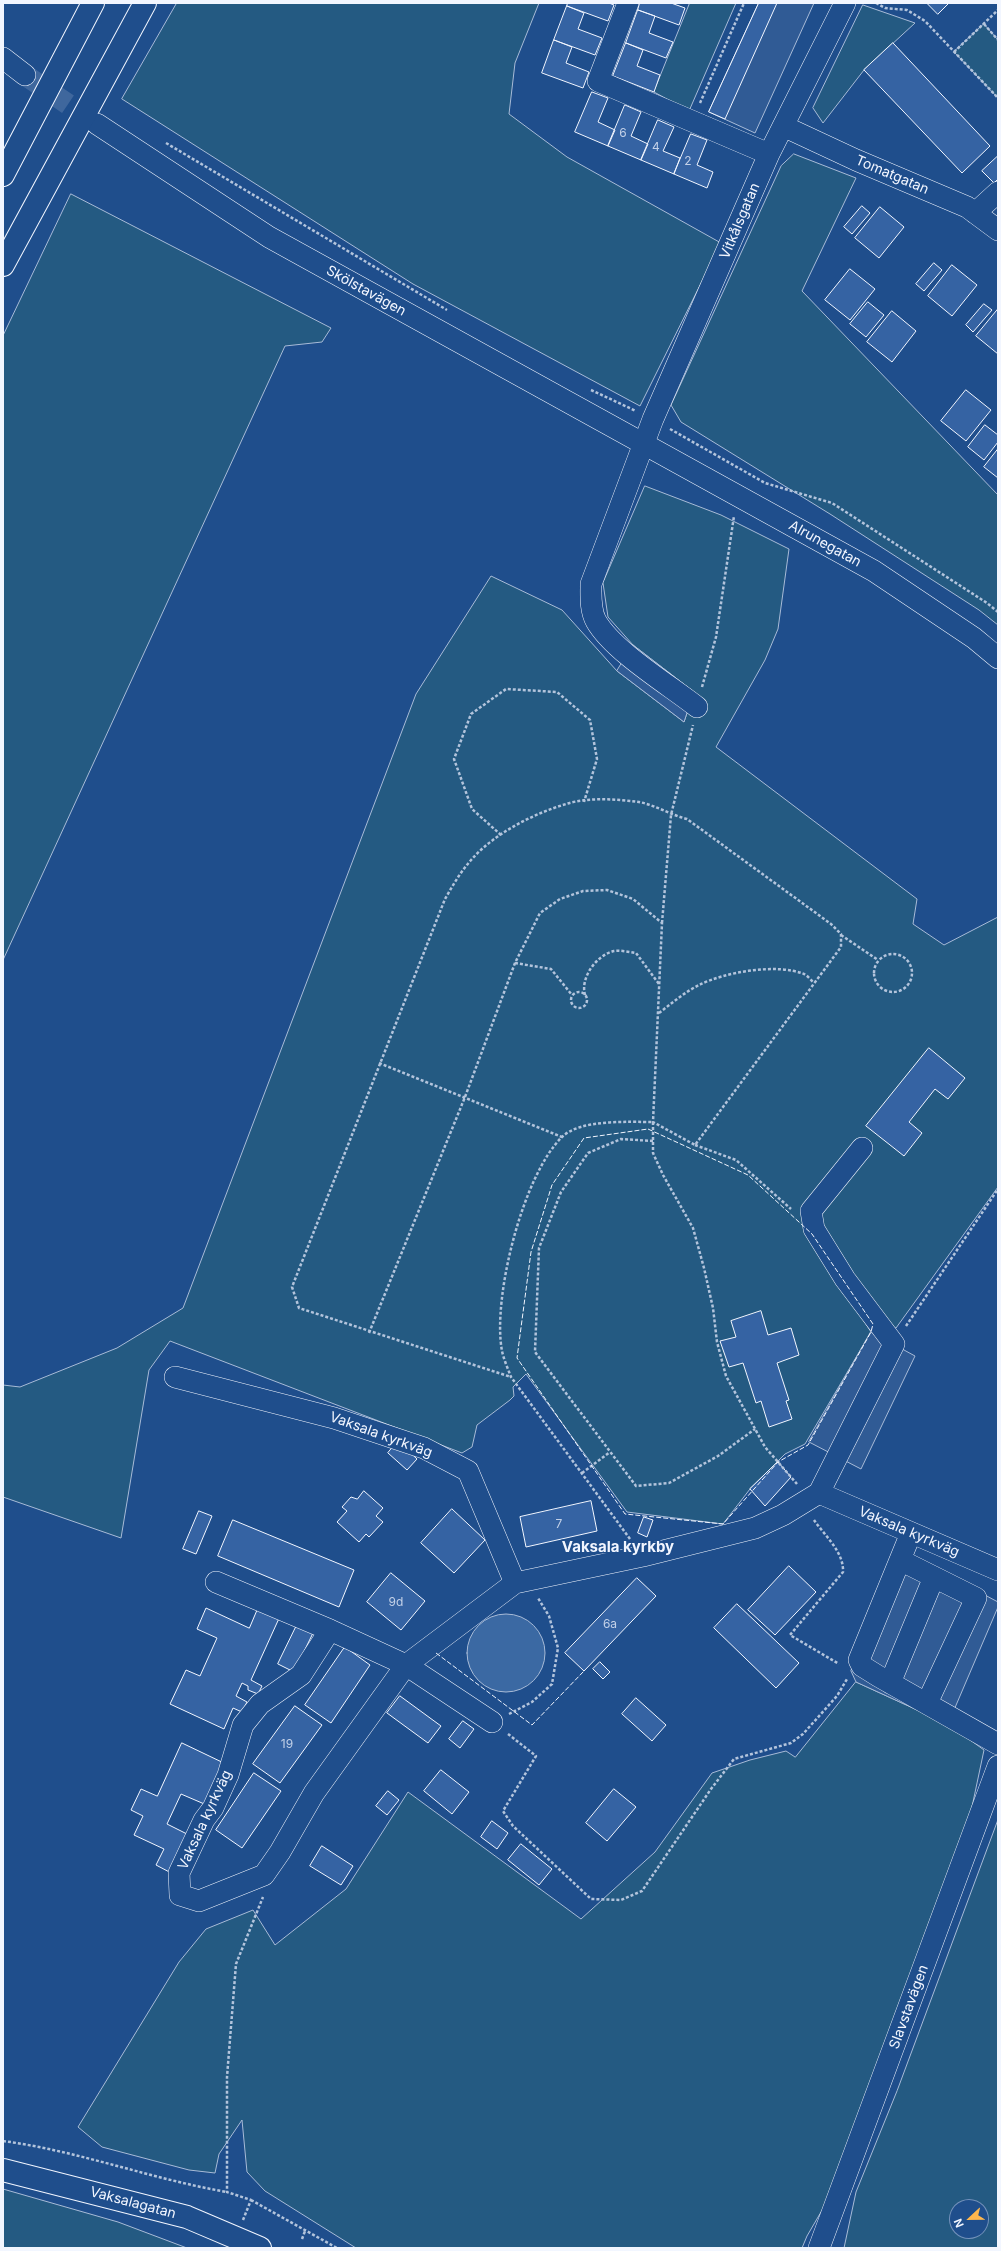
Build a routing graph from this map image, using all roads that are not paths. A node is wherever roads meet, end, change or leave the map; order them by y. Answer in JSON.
{"nodes":[{"id":1,"x":93,"y":3,"type":"edge"},
{"id":2,"x":145,"y":3,"type":"edge"},
{"id":3,"x":628,"y":3,"type":"edge"},
{"id":4,"x":845,"y":3,"type":"edge"},
{"id":5,"x":3,"y":58,"type":"edge"},
{"id":6,"x":25,"y":74,"type":"tunnel mouth"},
{"id":7,"x":97,"y":124,"type":"tunnel mouth"},
{"id":8,"x":783,"y":126,"type":"junction"},
{"id":9,"x":768,"y":154,"type":"junction"},
{"id":10,"x":3,"y":175,"type":"edge"},
{"id":11,"x":998,"y":192,"type":"edge"},
{"id":12,"x":975,"y":213,"type":"junction"},
{"id":13,"x":998,"y":230,"type":"edge"},
{"id":14,"x":3,"y":265,"type":"edge"},
{"id":15,"x":644,"y":442,"type":"junction"},
{"id":16,"x":998,"y":658,"type":"edge"},
{"id":17,"x":697,"y":707,"type":"road end"},
{"id":18,"x":862,"y":1148,"type":"dead end"},
{"id":19,"x":175,"y":1377,"type":"dead end"},
{"id":20,"x":814,"y":1496,"type":"junction"},
{"id":21,"x":911,"y":1533,"type":"junction"},
{"id":22,"x":900,"y":1560,"type":"junction"},
{"id":23,"x":998,"y":1570,"type":"edge"},
{"id":24,"x":934,"y":1577,"type":"junction"},
{"id":25,"x":216,"y":1582,"type":"dead end"},
{"id":26,"x":514,"y":1583,"type":"junction"},
{"id":27,"x":330,"y":1630,"type":"junction"},
{"id":28,"x":406,"y":1665,"type":"junction"},
{"id":29,"x":890,"y":1683,"type":"junction"},
{"id":30,"x":927,"y":1703,"type":"junction"},
{"id":31,"x":492,"y":1722,"type":"road end"},
{"id":32,"x":998,"y":1744,"type":"edge"},
{"id":33,"x":998,"y":1766,"type":"edge"},
{"id":34,"x":3,"y":2170,"type":"edge"},
{"id":35,"x":260,"y":2248,"type":"edge"},
{"id":36,"x":819,"y":2248,"type":"edge"}],
"edges":[{"from":1,"to":10,"type":"main road"},
{"from":2,"to":14,"type":"main road"},
{"from":3,"to":9,"type":"street"},
{"from":4,"to":8,"type":"street","name":"Vitkålsgatan"},
{"from":5,"to":6,"type":"street"},
{"from":7,"to":15,"type":"street","name":"Skölstavägen"},
{"from":8,"to":9,"type":"street","name":"Vitkålsgatan"},
{"from":8,"to":12,"type":"street","name":"Tomatgatan"},
{"from":9,"to":15,"type":"street","name":"Vitkålsgatan"},
{"from":11,"to":12,"type":"street"},
{"from":12,"to":13,"type":"street","name":"Tomatgatan"},
{"from":15,"to":16,"type":"street","name":"Alrunegatan"},
{"from":15,"to":17,"type":"street","name":"Vitkålsgatan"},
{"from":18,"to":20,"type":"street"},
{"from":19,"to":26,"type":"street","name":"Vaksala kyrkväg"},
{"from":20,"to":21,"type":"street","name":"Vaksala kyrkväg"},
{"from":20,"to":26,"type":"street","name":"Vaksala kyrkväg"},
{"from":21,"to":22,"type":"street"},
{"from":21,"to":23,"type":"street","name":"Vaksala kyrkväg"},
{"from":22,"to":24,"type":"street"},
{"from":22,"to":29,"type":"street"},
{"from":24,"to":29,"type":"street"},
{"from":24,"to":30,"type":"street"},
{"from":25,"to":27,"type":"street"},
{"from":26,"to":28,"type":"street","name":"Vaksala kyrkväg"},
{"from":27,"to":28,"type":"street"},
{"from":27,"to":28,"type":"street","name":"Vaksala kyrkväg"},
{"from":28,"to":31,"type":"street"},
{"from":29,"to":30,"type":"street"},
{"from":30,"to":32,"type":"street"},
{"from":33,"to":36,"type":"street","name":"Slavstavägen"},
{"from":34,"to":35,"type":"main road","name":"Vaksalagatan"}]}
